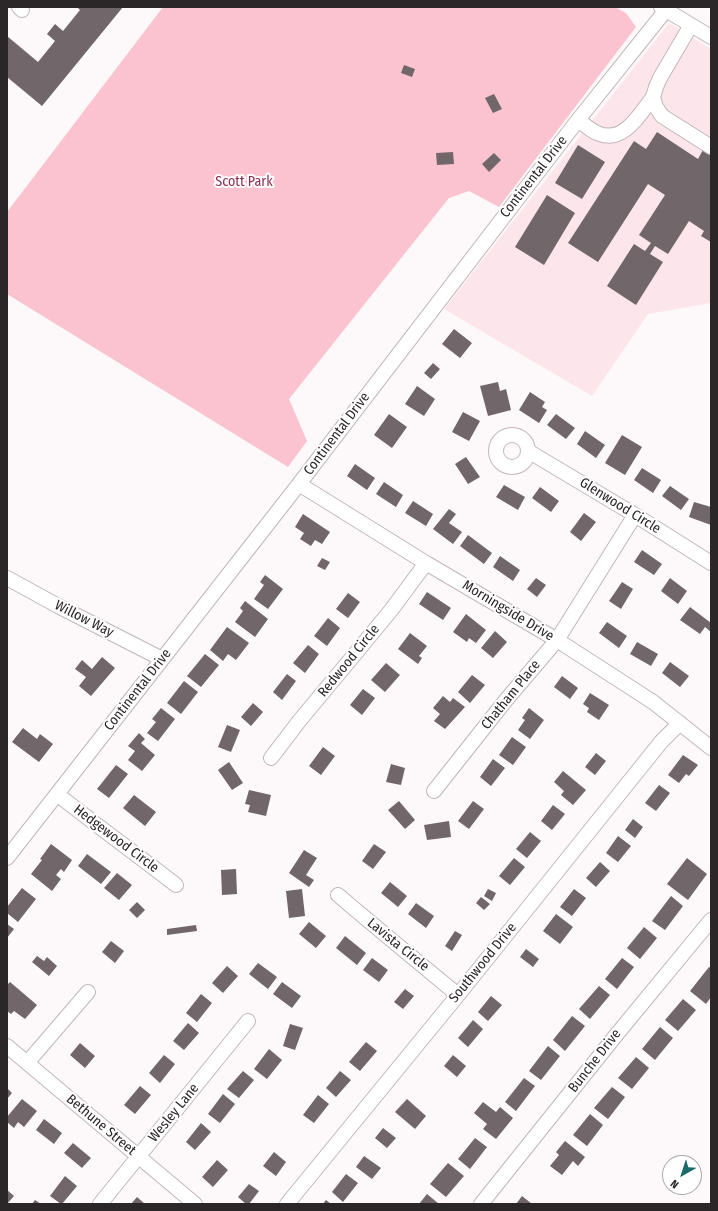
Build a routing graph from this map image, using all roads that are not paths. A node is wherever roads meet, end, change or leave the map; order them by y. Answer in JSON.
{"nodes":[{"id":1,"x":663,"y":8,"type":"edge"},
{"id":2,"x":691,"y":25,"type":"junction"},
{"id":3,"x":711,"y":37,"type":"edge"},
{"id":4,"x":653,"y":97,"type":"junction"},
{"id":5,"x":578,"y":120,"type":"junction"},
{"id":6,"x":711,"y":147,"type":"edge"},
{"id":7,"x":528,"y":451,"type":"dead end"},
{"id":8,"x":299,"y":484,"type":"junction"},
{"id":9,"x":635,"y":514,"type":"junction"},
{"id":10,"x":426,"y":563,"type":"junction"},
{"id":11,"x":711,"y":563,"type":"edge"},
{"id":12,"x":7,"y":578,"type":"edge"},
{"id":13,"x":557,"y":640,"type":"junction"},
{"id":14,"x":162,"y":659,"type":"junction"},
{"id":15,"x":680,"y":723,"type":"junction"},
{"id":16,"x":711,"y":748,"type":"edge"},
{"id":17,"x":271,"y":758,"type":"dead end"},
{"id":18,"x":434,"y":791,"type":"dead end"},
{"id":19,"x":57,"y":794,"type":"junction"},
{"id":20,"x":7,"y":858,"type":"edge"},
{"id":21,"x":176,"y":885,"type":"dead end"},
{"id":22,"x":338,"y":895,"type":"dead end"},
{"id":23,"x":711,"y":920,"type":"edge"},
{"id":24,"x":88,"y":992,"type":"dead end"},
{"id":25,"x":458,"y":995,"type":"junction"},
{"id":26,"x":248,"y":1021,"type":"dead end"},
{"id":27,"x":7,"y":1046,"type":"edge"},
{"id":28,"x":27,"y":1063,"type":"junction"},
{"id":29,"x":139,"y":1157,"type":"junction"},
{"id":30,"x":100,"y":1204,"type":"edge"},
{"id":31,"x":195,"y":1204,"type":"edge"},
{"id":32,"x":287,"y":1204,"type":"edge"},
{"id":33,"x":481,"y":1204,"type":"edge"}],
"edges":[{"from":1,"to":2,"type":"street"},
{"from":1,"to":5,"type":"street","name":"Continental Drive"},
{"from":2,"to":3,"type":"street"},
{"from":2,"to":4,"type":"street"},
{"from":4,"to":5,"type":"street"},
{"from":4,"to":6,"type":"street"},
{"from":5,"to":8,"type":"street","name":"Continental Drive"},
{"from":7,"to":9,"type":"street","name":"Glenwood Circle"},
{"from":8,"to":10,"type":"street","name":"Morningside Drive"},
{"from":8,"to":14,"type":"street","name":"Continental Drive"},
{"from":9,"to":11,"type":"street","name":"Glenwood Circle"},
{"from":9,"to":13,"type":"street","name":"Chatham Place"},
{"from":10,"to":13,"type":"street","name":"Morningside Drive"},
{"from":10,"to":17,"type":"street","name":"Redwood Circle"},
{"from":12,"to":14,"type":"street","name":"Willow Way"},
{"from":13,"to":15,"type":"street","name":"Morningside Drive"},
{"from":13,"to":18,"type":"street","name":"Chatham Place"},
{"from":14,"to":19,"type":"street","name":"Continental Drive"},
{"from":15,"to":16,"type":"street","name":"Morningside Drive"},
{"from":15,"to":25,"type":"street","name":"Southwood Drive"},
{"from":19,"to":20,"type":"street","name":"Continental Drive"},
{"from":19,"to":21,"type":"street","name":"Hedgewood Circle"},
{"from":22,"to":25,"type":"street","name":"Lavista Circle"},
{"from":23,"to":33,"type":"street","name":"Bunche Drive"},
{"from":24,"to":28,"type":"street"},
{"from":25,"to":32,"type":"street","name":"Southwood Drive"},
{"from":26,"to":29,"type":"street","name":"Wesley Lane"},
{"from":27,"to":28,"type":"street","name":"Bethune Street"},
{"from":28,"to":29,"type":"street","name":"Bethune Street"},
{"from":29,"to":30,"type":"street","name":"Wesley Lane"},
{"from":29,"to":31,"type":"street","name":"Bethune Street"}]}
